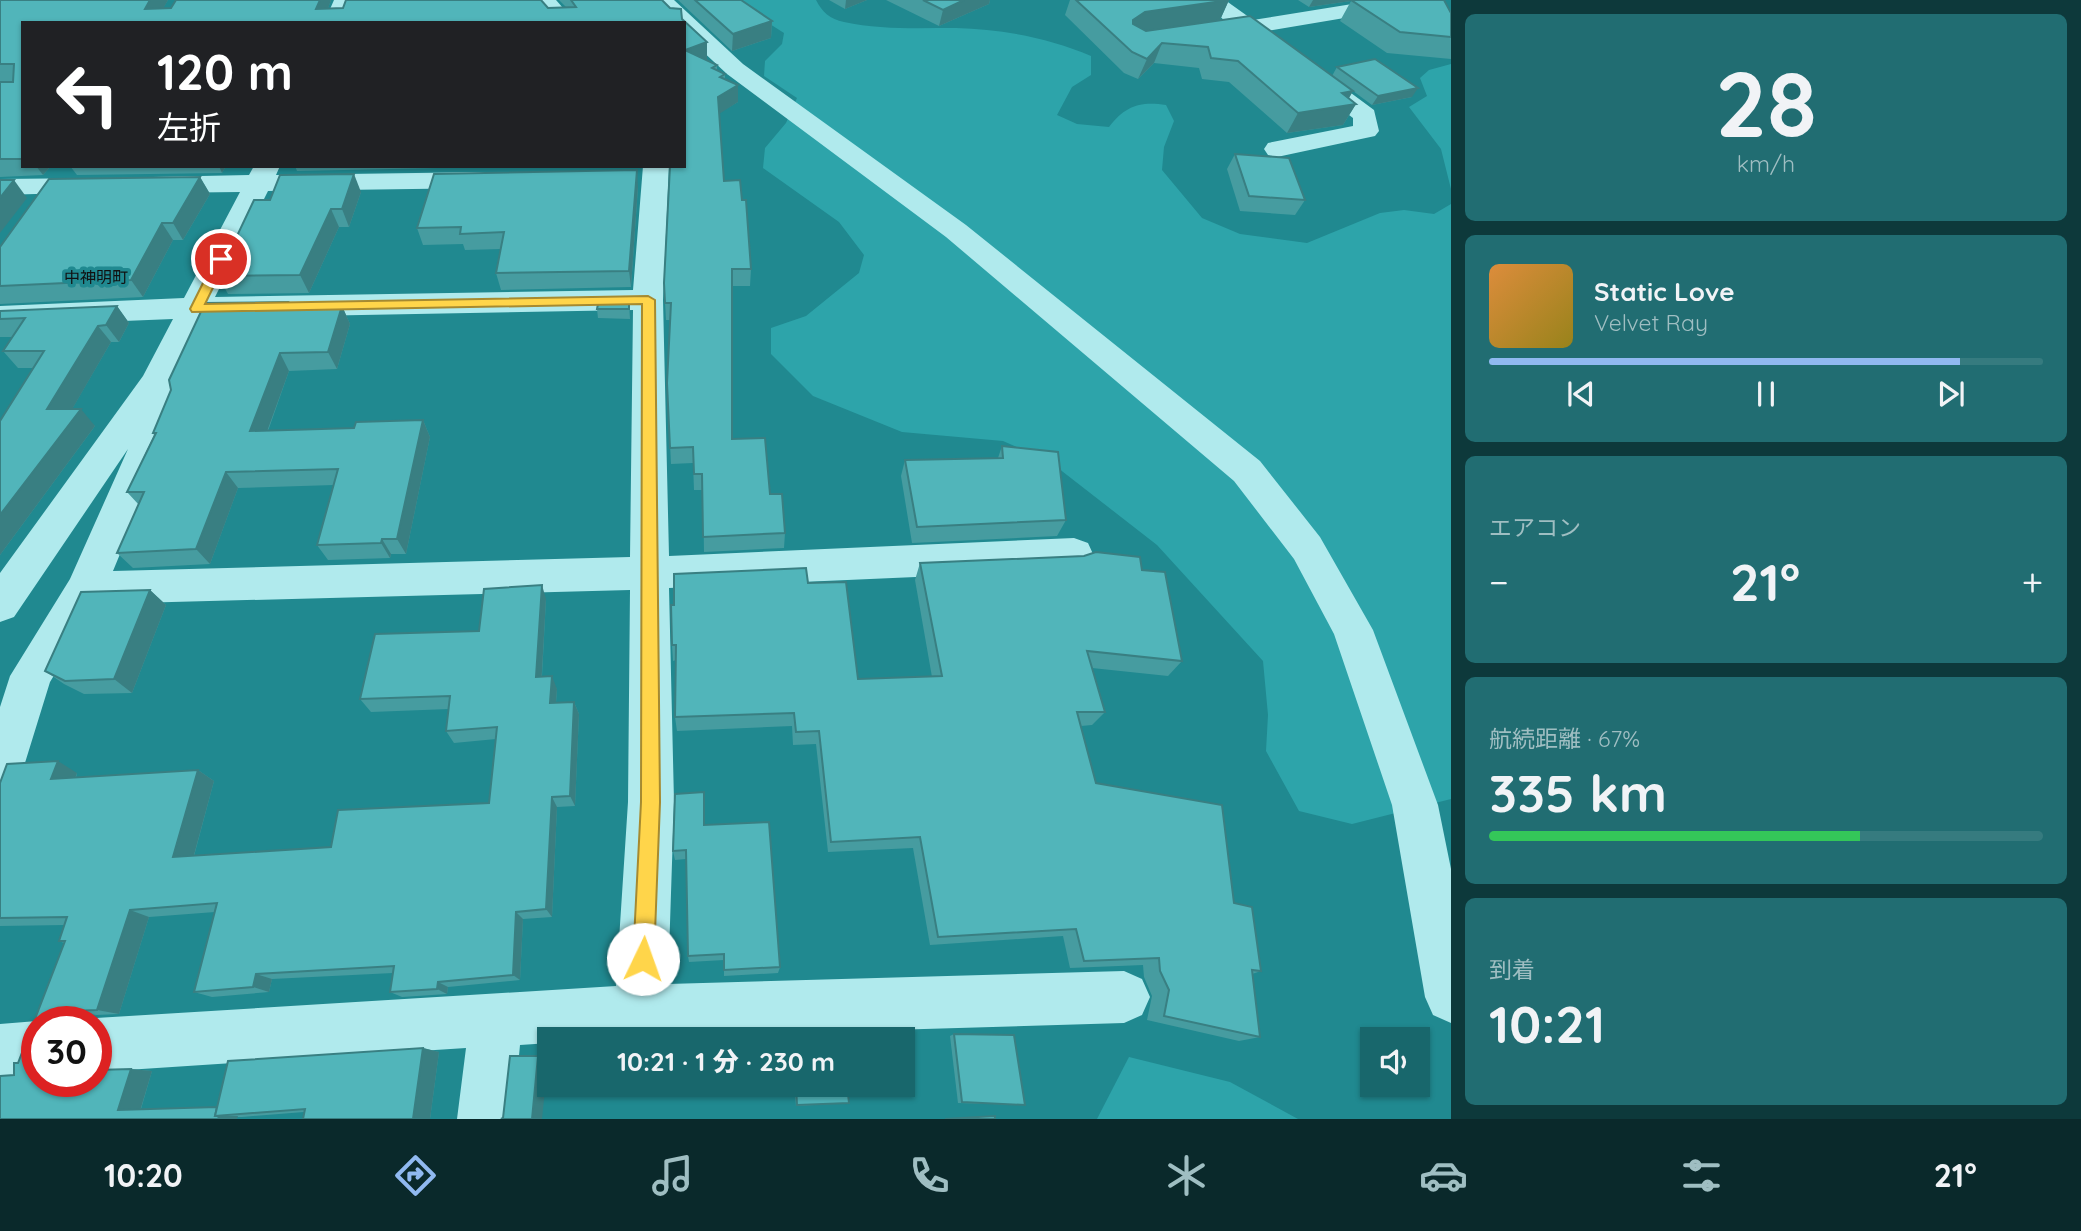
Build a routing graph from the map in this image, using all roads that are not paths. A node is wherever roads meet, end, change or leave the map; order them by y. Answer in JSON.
{"nodes":[{"id":1,"x":345,"y":0,"type":"edge"},
{"id":2,"x":544,"y":0,"type":"edge"},
{"id":3,"x":661,"y":0,"type":"edge"},
{"id":4,"x":1210,"y":0,"type":"edge"},
{"id":5,"x":1392,"y":5,"type":"edge"},
{"id":6,"x":336,"y":21,"type":"edge"},
{"id":7,"x":563,"y":21,"type":"edge"},
{"id":8,"x":684,"y":21,"type":"edge"},
{"id":9,"x":686,"y":23,"type":"edge"},
{"id":10,"x":1249,"y":28,"type":"junction"},
{"id":11,"x":1213,"y":33,"type":"edge"},
{"id":12,"x":1277,"y":149,"type":"dead end"},
{"id":13,"x":646,"y":173,"type":"edge"},
{"id":14,"x":263,"y":175,"type":"edge"},
{"id":15,"x":59,"y":176,"type":"edge"},
{"id":16,"x":505,"y":179,"type":"edge"},
{"id":17,"x":0,"y":187,"type":"edge"},
{"id":18,"x":30,"y":217,"type":"edge"},
{"id":19,"x":648,"y":300,"type":"junction"},
{"id":20,"x":197,"y":309,"type":"junction"},
{"id":21,"x":0,"y":316,"type":"edge"},
{"id":22,"x":158,"y":380,"type":"junction"},
{"id":23,"x":1074,"y":554,"type":"edge"},
{"id":24,"x":649,"y":573,"type":"junction"},
{"id":25,"x":86,"y":588,"type":"junction"},
{"id":26,"x":0,"y":605,"type":"edge"},
{"id":27,"x":0,"y":777,"type":"edge"},
{"id":28,"x":1124,"y":997,"type":"dead end"},
{"id":29,"x":1451,"y":997,"type":"edge"},
{"id":30,"x":641,"y":1011,"type":"junction"},
{"id":31,"x":496,"y":1020,"type":"junction"},
{"id":32,"x":112,"y":1044,"type":"edge"},
{"id":33,"x":21,"y":1049,"type":"edge"},
{"id":34,"x":0,"y":1051,"type":"edge"},
{"id":35,"x":485,"y":1119,"type":"edge"}],
"edges":[{"from":1,"to":6,"type":"street"},
{"from":2,"to":7,"type":"street"},
{"from":3,"to":8,"type":"street"},
{"from":4,"to":10,"type":"street"},
{"from":5,"to":10,"type":"street"},
{"from":9,"to":29,"type":"street"},
{"from":10,"to":11,"type":"street"},
{"from":10,"to":12,"type":"street"},
{"from":13,"to":19,"type":"street"},
{"from":14,"to":15,"type":"street"},
{"from":14,"to":16,"type":"street"},
{"from":14,"to":20,"type":"street"},
{"from":15,"to":17,"type":"street"},
{"from":15,"to":18,"type":"street"},
{"from":19,"to":20,"type":"street"},
{"from":19,"to":24,"type":"street"},
{"from":20,"to":21,"type":"street"},
{"from":20,"to":22,"type":"street"},
{"from":22,"to":25,"type":"street"},
{"from":22,"to":26,"type":"street"},
{"from":23,"to":24,"type":"street"},
{"from":24,"to":25,"type":"street"},
{"from":24,"to":30,"type":"street"},
{"from":25,"to":27,"type":"street"},
{"from":28,"to":30,"type":"street"},
{"from":30,"to":31,"type":"street"},
{"from":31,"to":32,"type":"street"},
{"from":31,"to":35,"type":"street"},
{"from":33,"to":34,"type":"street"}]}
